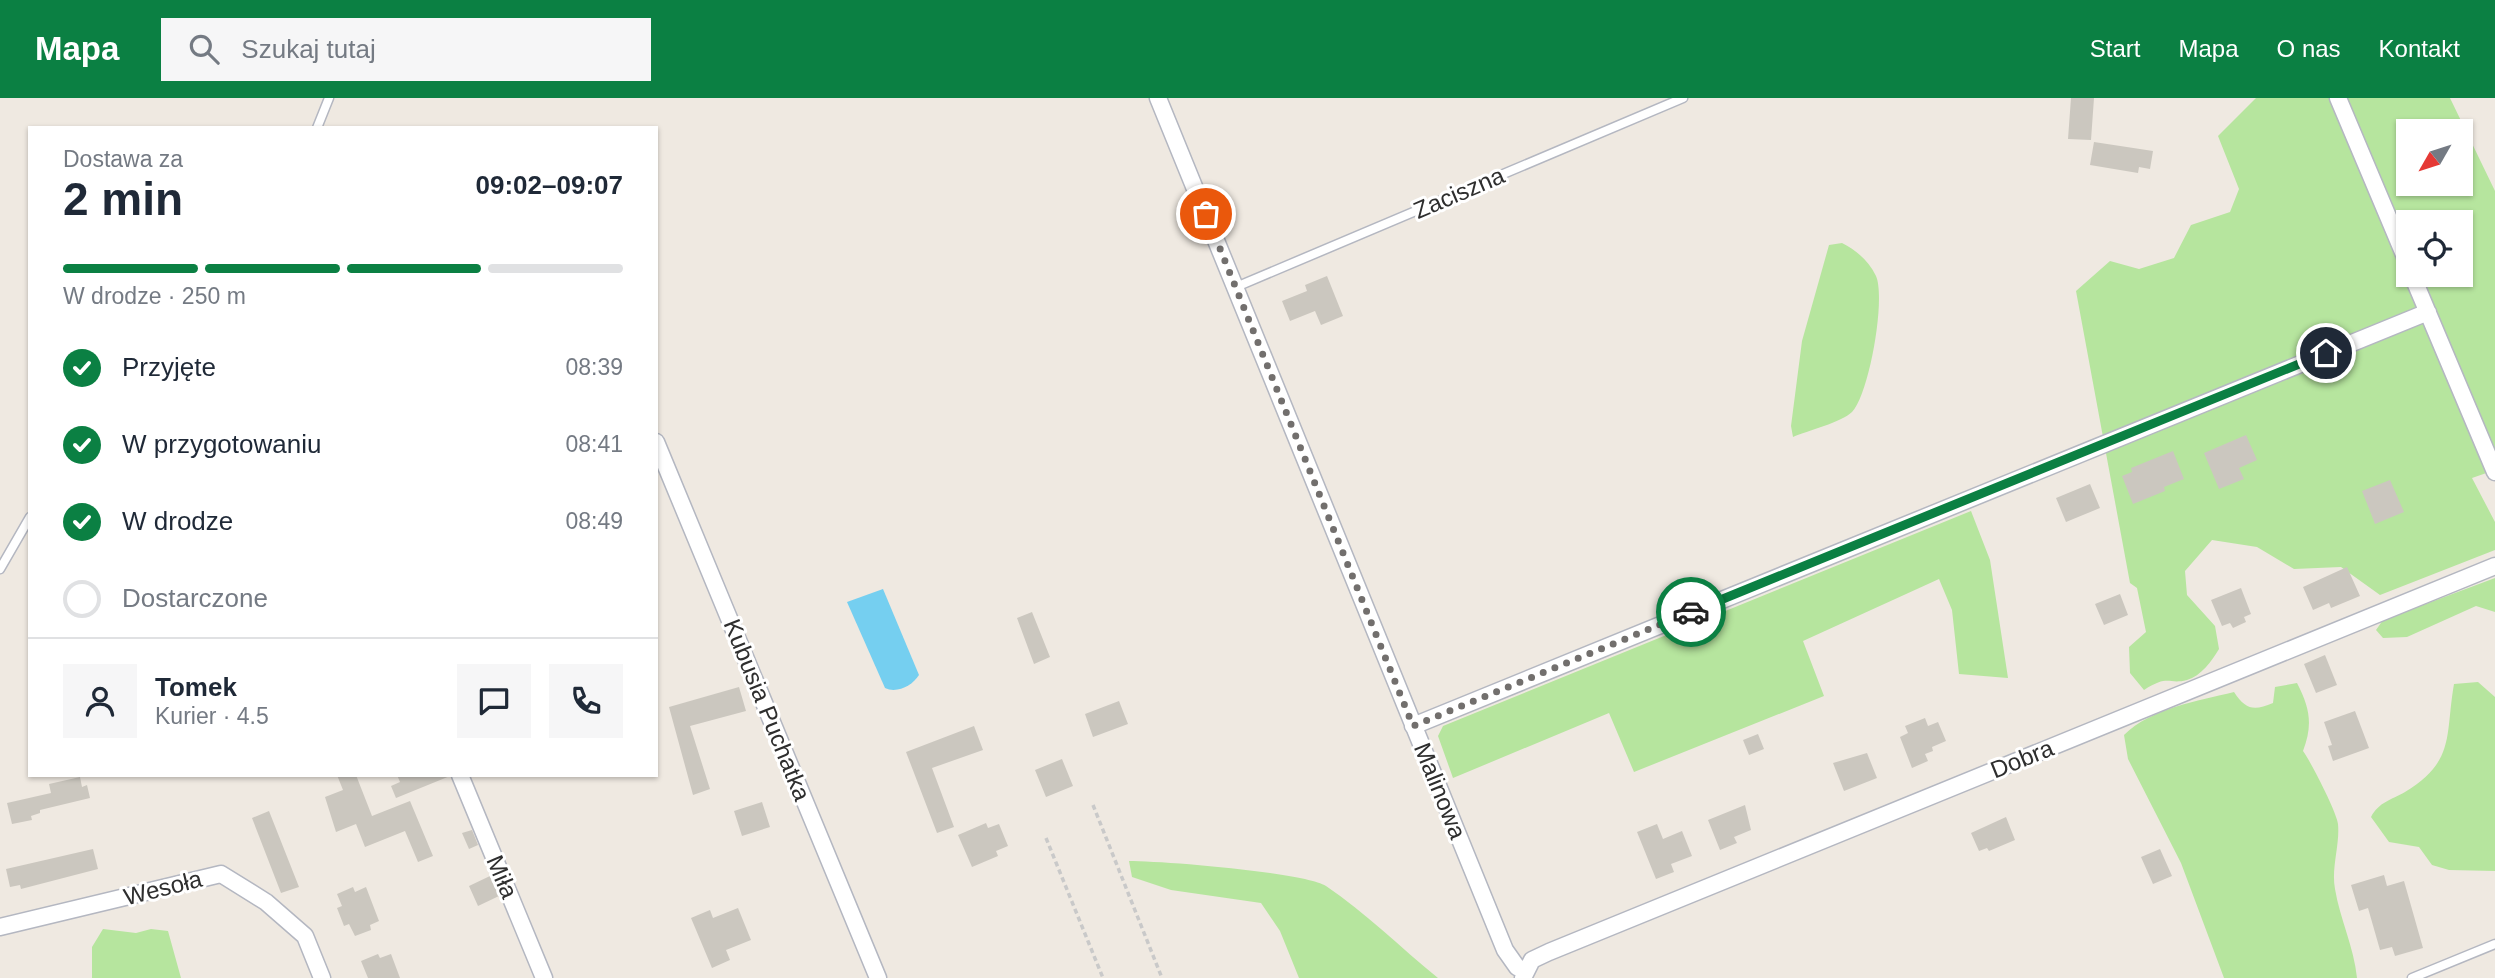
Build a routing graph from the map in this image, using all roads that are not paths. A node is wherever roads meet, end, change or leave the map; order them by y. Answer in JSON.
{"nodes":[{"id":1,"x":329,"y":98,"type":"edge"},
{"id":2,"x":1158,"y":98,"type":"edge"},
{"id":3,"x":1683,"y":98,"type":"edge"},
{"id":4,"x":2338,"y":98,"type":"edge"},
{"id":5,"x":318,"y":126,"type":"edge"},
{"id":6,"x":2396,"y":236,"type":"edge"},
{"id":7,"x":1236,"y":287,"type":"junction"},
{"id":8,"x":2417,"y":287,"type":"edge"},
{"id":9,"x":2428,"y":312,"type":"junction"},
{"id":10,"x":658,"y":447,"type":"edge"},
{"id":11,"x":2495,"y":472,"type":"edge"},
{"id":12,"x":28,"y":520,"type":"edge"},
{"id":13,"x":2495,"y":566,"type":"edge"},
{"id":14,"x":0,"y":569,"type":"edge"},
{"id":15,"x":1413,"y":726,"type":"junction"},
{"id":16,"x":461,"y":777,"type":"edge"},
{"id":17,"x":0,"y":927,"type":"edge"},
{"id":18,"x":2495,"y":944,"type":"edge"},
{"id":19,"x":1549,"y":951,"type":"joint"},
{"id":20,"x":1524,"y":974,"type":"edge"},
{"id":21,"x":322,"y":978,"type":"edge"},
{"id":22,"x":544,"y":978,"type":"edge"},
{"id":23,"x":878,"y":978,"type":"edge"},
{"id":24,"x":2412,"y":978,"type":"edge"}],
"edges":[{"from":1,"to":5,"type":"lane"},
{"from":2,"to":7,"type":"street","name":"Malinowa"},
{"from":3,"to":7,"type":"lane","name":"Zaciszna"},
{"from":4,"to":6,"type":"street"},
{"from":7,"to":15,"type":"street","name":"Malinowa"},
{"from":8,"to":9,"type":"street"},
{"from":9,"to":11,"type":"street"},
{"from":9,"to":15,"type":"street"},
{"from":10,"to":23,"type":"street","name":"Kubusia Puchatka"},
{"from":12,"to":14,"type":"lane"},
{"from":13,"to":19,"type":"street","name":"Dobra"},
{"from":15,"to":20,"type":"street","name":"Malinowa"},
{"from":16,"to":22,"type":"street","name":"Miła"},
{"from":17,"to":21,"type":"street","name":"Wesoła"},
{"from":18,"to":24,"type":"lane"},
{"from":19,"to":20,"type":"street","name":"Malinowa"}]}
